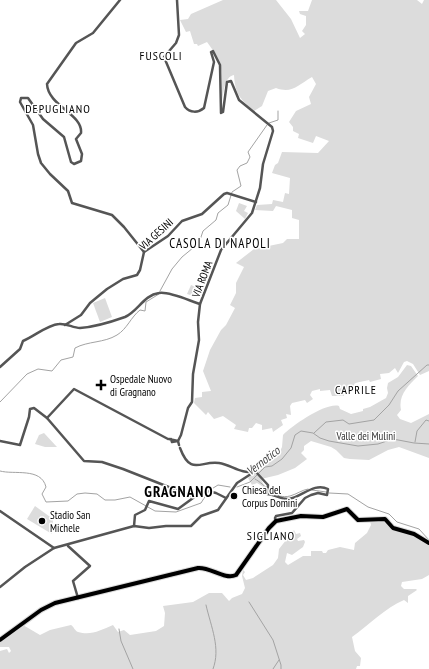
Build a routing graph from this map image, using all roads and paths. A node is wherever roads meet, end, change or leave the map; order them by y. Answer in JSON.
{"nodes":[{"id":1,"x":120,"y":0,"type":"edge"},
{"id":2,"x":177,"y":0,"type":"edge"},
{"id":3,"x":256,"y":202,"type":"junction"},
{"id":4,"x":144,"y":252,"type":"junction"},
{"id":5,"x":200,"y":304,"type":"junction"},
{"id":6,"x":82,"y":313,"type":"junction"},
{"id":7,"x":64,"y":324,"type":"junction"},
{"id":8,"x":0,"y":367,"type":"edge"},
{"id":9,"x":47,"y":417,"type":"junction"},
{"id":10,"x":0,"y":441,"type":"edge"},
{"id":11,"x":178,"y":441,"type":"junction"},
{"id":12,"x":249,"y":473,"type":"junction"},
{"id":13,"x":194,"y":497,"type":"junction"},
{"id":14,"x":226,"y":498,"type":"junction"},
{"id":15,"x":0,"y":511,"type":"edge"},
{"id":16,"x":276,"y":521,"type":"junction"},
{"id":17,"x":134,"y":526,"type":"junction"},
{"id":18,"x":429,"y":543,"type":"edge"},
{"id":19,"x":67,"y":545,"type":"junction"},
{"id":20,"x":54,"y":548,"type":"junction"},
{"id":21,"x":0,"y":587,"type":"edge"},
{"id":22,"x":78,"y":598,"type":"junction"},
{"id":23,"x":0,"y":640,"type":"edge"}],
"edges":[{"from":1,"to":4,"type":"street"},
{"from":2,"to":3,"type":"street","name":"VIA ROMA"},
{"from":3,"to":4,"type":"street","name":"VIA GESINI"},
{"from":3,"to":5,"type":"street","name":"VIA ROMA"},
{"from":4,"to":6,"type":"street","name":"VIA GESINI"},
{"from":5,"to":7,"type":"street"},
{"from":5,"to":11,"type":"street","name":"VIA ROMA"},
{"from":6,"to":7,"type":"street"},
{"from":6,"to":7,"type":"street"},
{"from":7,"to":8,"type":"street"},
{"from":9,"to":10,"type":"street"},
{"from":9,"to":11,"type":"street"},
{"from":9,"to":13,"type":"street"},
{"from":11,"to":12,"type":"street"},
{"from":12,"to":14,"type":"street"},
{"from":12,"to":16,"type":"street"},
{"from":13,"to":14,"type":"street"},
{"from":13,"to":17,"type":"street"},
{"from":14,"to":17,"type":"street"},
{"from":15,"to":20,"type":"street"},
{"from":16,"to":18,"type":"main road"},
{"from":16,"to":22,"type":"main road"},
{"from":17,"to":19,"type":"street"},
{"from":19,"to":20,"type":"street"},
{"from":19,"to":22,"type":"street"},
{"from":20,"to":21,"type":"street"},
{"from":22,"to":23,"type":"main road"}]}
